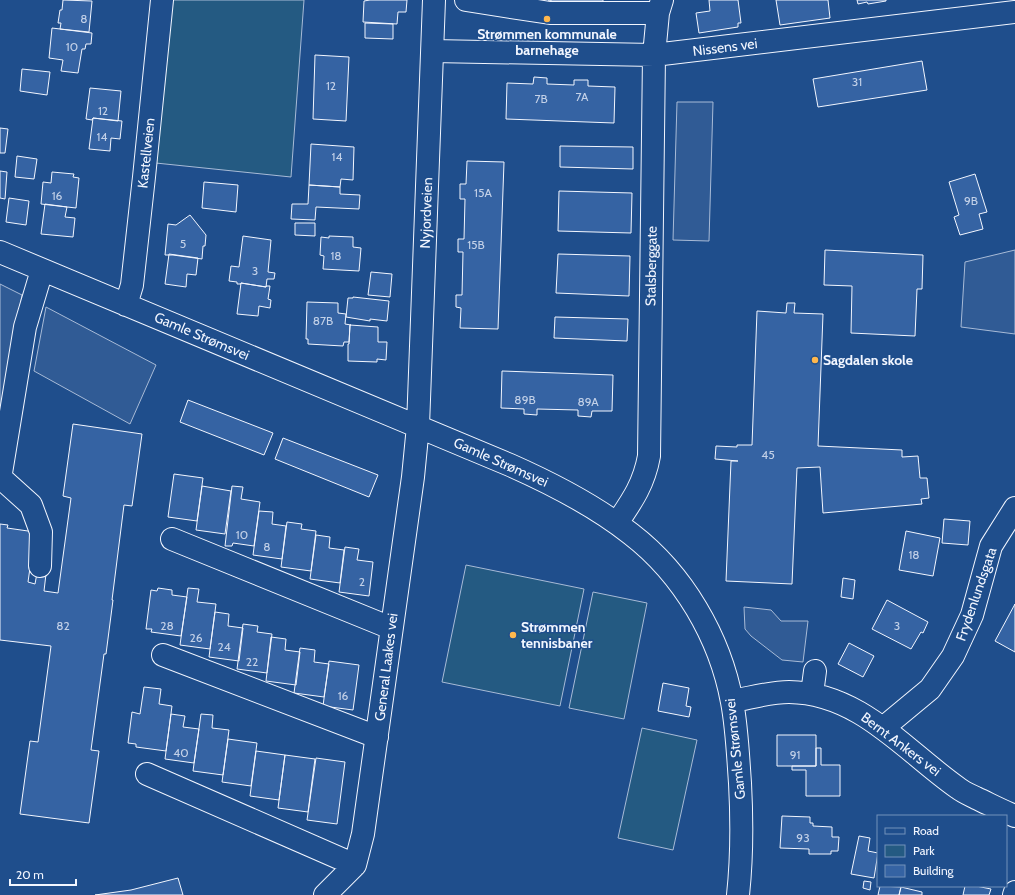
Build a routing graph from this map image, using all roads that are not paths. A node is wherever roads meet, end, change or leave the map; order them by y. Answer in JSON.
{"nodes":[{"id":1,"x":162,"y":0,"type":"edge"},
{"id":2,"x":434,"y":0,"type":"edge"},
{"id":3,"x":466,"y":0,"type":"edge"},
{"id":4,"x":660,"y":6,"type":"edge"},
{"id":5,"x":1015,"y":12,"type":"edge"},
{"id":6,"x":433,"y":51,"type":"junction"},
{"id":7,"x":654,"y":55,"type":"junction"},
{"id":8,"x":0,"y":252,"type":"edge"},
{"id":9,"x":42,"y":270,"type":"junction"},
{"id":10,"x":126,"y":305,"type":"junction"},
{"id":11,"x":418,"y":426,"type":"junction"},
{"id":12,"x":0,"y":479,"type":"edge"},
{"id":13,"x":1015,"y":508,"type":"edge"},
{"id":14,"x":616,"y":523,"type":"junction"},
{"id":15,"x":172,"y":539,"type":"dead end"},
{"id":16,"x":40,"y":566,"type":"dead end"},
{"id":17,"x":391,"y":628,"type":"junction"},
{"id":18,"x":163,"y":655,"type":"dead end"},
{"id":19,"x":815,"y":671,"type":"dead end"},
{"id":20,"x":812,"y":694,"type":"junction"},
{"id":21,"x":732,"y":701,"type":"junction"},
{"id":22,"x":883,"y":728,"type":"junction"},
{"id":23,"x":377,"y":737,"type":"junction"},
{"id":24,"x":147,"y":774,"type":"dead end"},
{"id":25,"x":1015,"y":816,"type":"edge"},
{"id":26,"x":355,"y":865,"type":"junction"},
{"id":27,"x":325,"y":895,"type":"edge"},
{"id":28,"x":738,"y":895,"type":"edge"}],
"edges":[{"from":1,"to":10,"type":"street","name":"Kastellveien"},
{"from":2,"to":6,"type":"street","name":"Nyjordveien"},
{"from":3,"to":4,"type":"street"},
{"from":4,"to":7,"type":"street","name":"Stalsberggate"},
{"from":5,"to":7,"type":"street","name":"Nissens vei"},
{"from":6,"to":7,"type":"street","name":"Nissens vei"},
{"from":6,"to":11,"type":"street","name":"Nyjordveien"},
{"from":7,"to":14,"type":"street","name":"Stalsberggate"},
{"from":8,"to":9,"type":"street","name":"Gamle Strømsvei"},
{"from":9,"to":10,"type":"street","name":"Gamle Strømsvei"},
{"from":9,"to":12,"type":"street"},
{"from":10,"to":11,"type":"street","name":"Gamle Strømsvei"},
{"from":11,"to":14,"type":"street","name":"Gamle Strømsvei"},
{"from":11,"to":17,"type":"street","name":"General Laakes vei"},
{"from":12,"to":16,"type":"street"},
{"from":13,"to":22,"type":"street","name":"Frydenlundsgata"},
{"from":14,"to":21,"type":"street","name":"Gamle Strømsvei"},
{"from":15,"to":17,"type":"street"},
{"from":17,"to":23,"type":"street","name":"General Laakes vei"},
{"from":18,"to":23,"type":"street"},
{"from":19,"to":20,"type":"street"},
{"from":20,"to":21,"type":"street","name":"Bernt Ankers vei"},
{"from":20,"to":22,"type":"street","name":"Bernt Ankers vei"},
{"from":21,"to":28,"type":"street","name":"Gamle Strømsvei"},
{"from":22,"to":25,"type":"street","name":"Bernt Ankers vei"},
{"from":23,"to":26,"type":"street","name":"General Laakes vei"},
{"from":24,"to":26,"type":"street"},
{"from":26,"to":27,"type":"street"}]}
